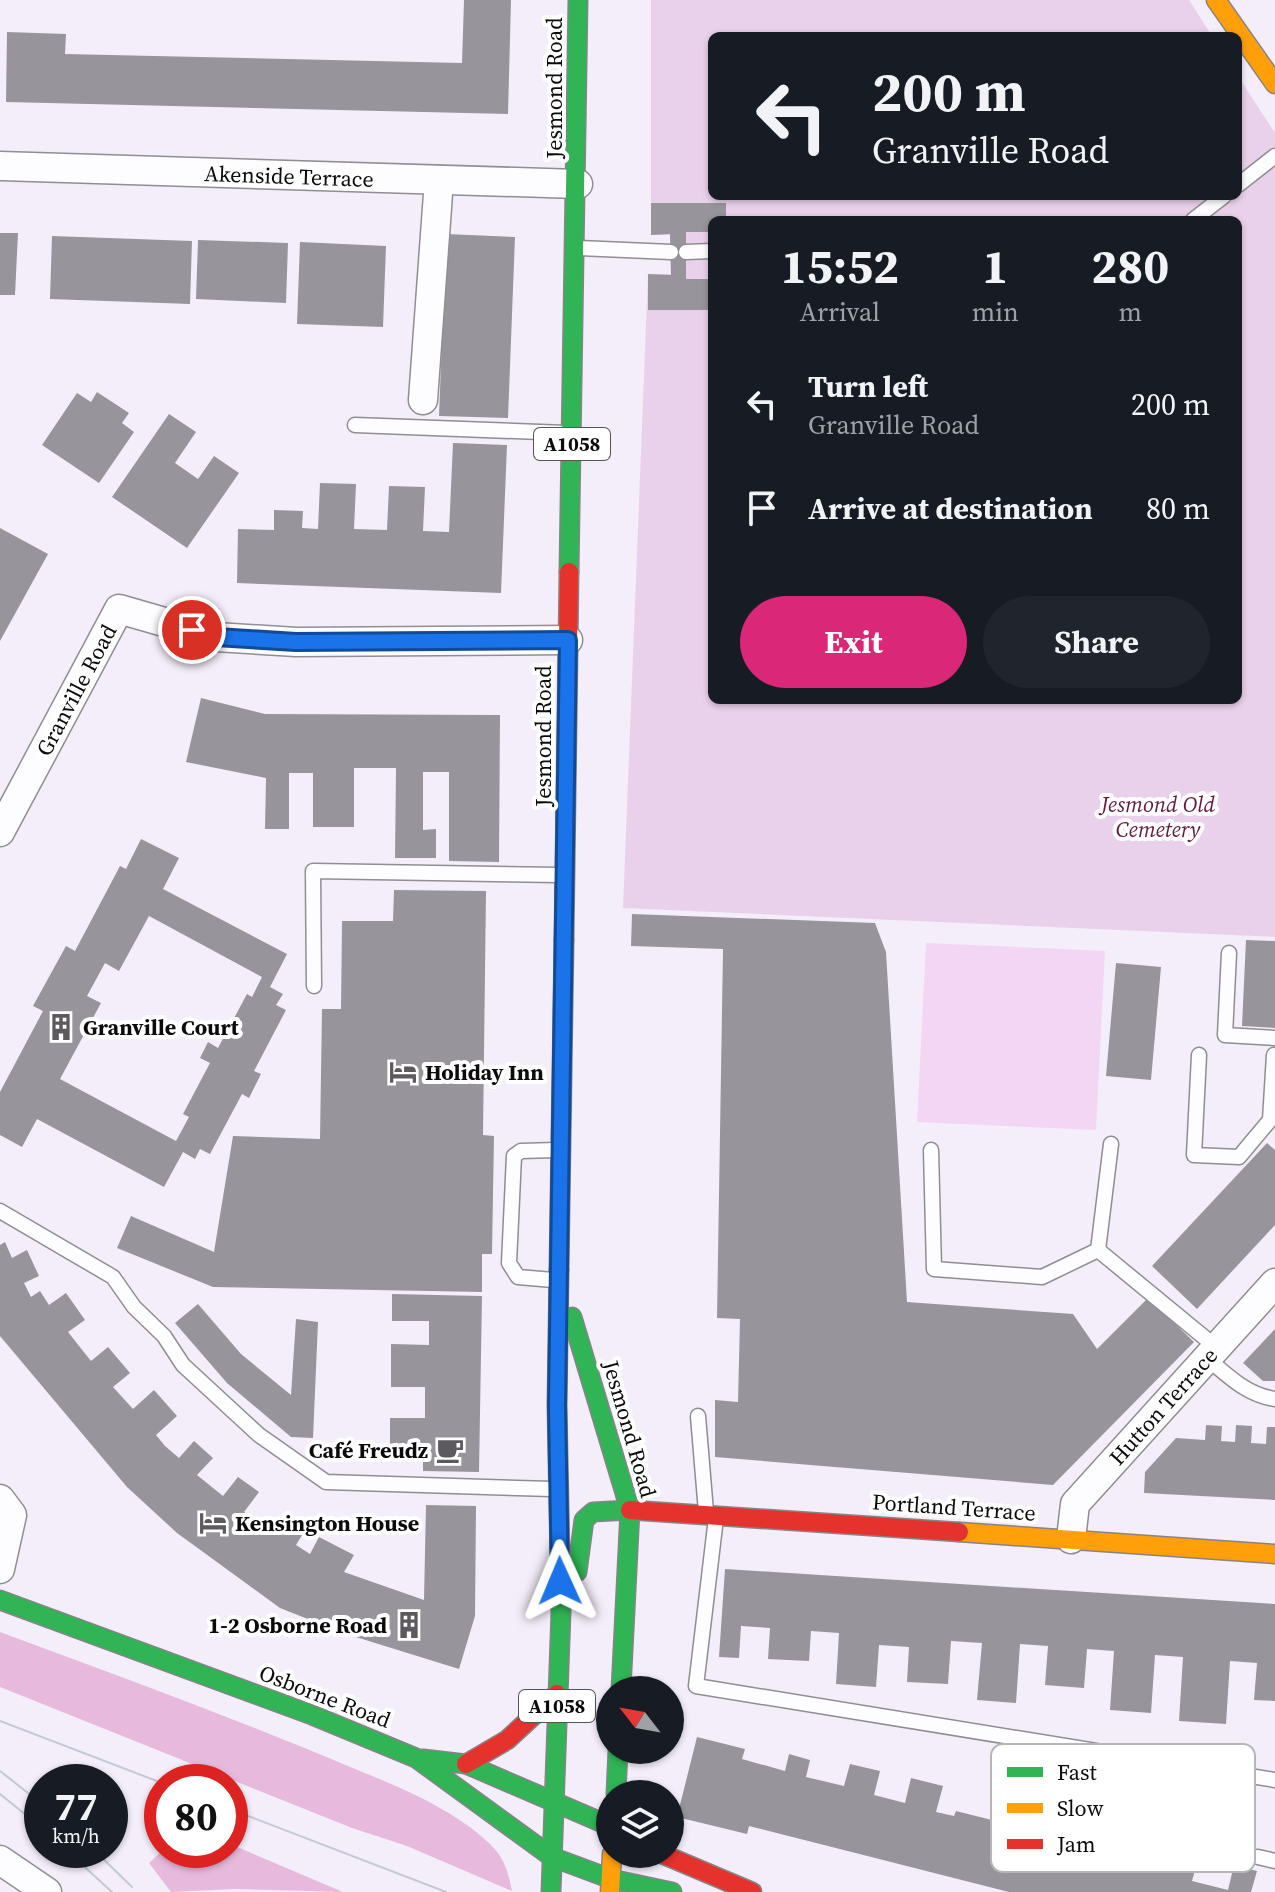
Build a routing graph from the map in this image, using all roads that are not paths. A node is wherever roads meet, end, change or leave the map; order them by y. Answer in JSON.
{"nodes":[{"id":1,"x":578,"y":0,"type":"edge"},
{"id":2,"x":1216,"y":0,"type":"edge"},
{"id":3,"x":1238,"y":32,"type":"edge"},
{"id":4,"x":1242,"y":37,"type":"edge"},
{"id":5,"x":1275,"y":84,"type":"edge"},
{"id":6,"x":1275,"y":156,"type":"edge"},
{"id":7,"x":0,"y":166,"type":"edge"},
{"id":8,"x":439,"y":180,"type":"junction"},
{"id":9,"x":1242,"y":182,"type":"edge"},
{"id":10,"x":578,"y":184,"type":"junction"},
{"id":11,"x":1219,"y":200,"type":"edge"},
{"id":12,"x":1198,"y":216,"type":"edge"},
{"id":13,"x":576,"y":248,"type":"junction"},
{"id":14,"x":708,"y":251,"type":"edge"},
{"id":15,"x":423,"y":400,"type":"dead end"},
{"id":16,"x":355,"y":425,"type":"dead end"},
{"id":17,"x":572,"y":433,"type":"junction"},
{"id":18,"x":568,"y":640,"type":"junction"},
{"id":19,"x":0,"y":832,"type":"edge"},
{"id":20,"x":566,"y":875,"type":"junction"},
{"id":21,"x":1229,"y":953,"type":"dead end"},
{"id":22,"x":314,"y":986,"type":"dead end"},
{"id":23,"x":1275,"y":1038,"type":"edge"},
{"id":24,"x":1199,"y":1055,"type":"dead end"},
{"id":25,"x":1274,"y":1055,"type":"edge"},
{"id":26,"x":1273,"y":1122,"type":"edge"},
{"id":27,"x":1111,"y":1144,"type":"dead end"},
{"id":28,"x":563,"y":1150,"type":"junction"},
{"id":29,"x":931,"y":1150,"type":"dead end"},
{"id":30,"x":0,"y":1211,"type":"edge"},
{"id":31,"x":1098,"y":1250,"type":"junction"},
{"id":32,"x":561,"y":1280,"type":"junction"},
{"id":33,"x":1275,"y":1283,"type":"edge"},
{"id":34,"x":1211,"y":1353,"type":"junction"},
{"id":35,"x":1275,"y":1399,"type":"edge"},
{"id":36,"x":698,"y":1416,"type":"dead end"},
{"id":37,"x":558,"y":1489,"type":"junction"},
{"id":38,"x":0,"y":1499,"type":"edge"},
{"id":39,"x":630,"y":1510,"type":"junction"},
{"id":40,"x":711,"y":1513,"type":"junction"},
{"id":41,"x":1071,"y":1539,"type":"junction"},
{"id":42,"x":1275,"y":1554,"type":"edge"},
{"id":43,"x":0,"y":1569,"type":"edge"},
{"id":44,"x":0,"y":1600,"type":"edge"},
{"id":45,"x":622,"y":1676,"type":"edge"},
{"id":46,"x":558,"y":1690,"type":"junction"},
{"id":47,"x":1053,"y":1744,"type":"edge"},
{"id":48,"x":416,"y":1758,"type":"junction"},
{"id":49,"x":466,"y":1764,"type":"junction"},
{"id":50,"x":1255,"y":1777,"type":"edge"},
{"id":51,"x":1275,"y":1780,"type":"edge"},
{"id":52,"x":555,"y":1800,"type":"junction"},
{"id":53,"x":596,"y":1819,"type":"edge"},
{"id":54,"x":552,"y":1857,"type":"junction"},
{"id":55,"x":1258,"y":1857,"type":"dead end"},
{"id":56,"x":0,"y":1860,"type":"edge"},
{"id":57,"x":1275,"y":1861,"type":"edge"},
{"id":58,"x":684,"y":1863,"type":"edge"},
{"id":59,"x":610,"y":1885,"type":"edge"},
{"id":60,"x":47,"y":1892,"type":"edge"},
{"id":61,"x":551,"y":1892,"type":"edge"},
{"id":62,"x":672,"y":1892,"type":"edge"},
{"id":63,"x":752,"y":1892,"type":"edge"}],
"edges":[{"from":1,"to":10,"type":"main road","name":"Jesmond Road","number":"A1058"},
{"from":2,"to":3,"type":"main road"},
{"from":4,"to":5,"type":"main road"},
{"from":6,"to":9,"type":"lane"},
{"from":7,"to":8,"type":"street","name":"Akenside Terrace"},
{"from":8,"to":10,"type":"street","name":"Akenside Terrace"},
{"from":8,"to":15,"type":"street"},
{"from":10,"to":13,"type":"main road","name":"Jesmond Road","number":"A1058"},
{"from":11,"to":12,"type":"lane"},
{"from":13,"to":14,"type":"lane"},
{"from":13,"to":17,"type":"main road","name":"Jesmond Road","number":"A1058"},
{"from":16,"to":17,"type":"lane"},
{"from":17,"to":18,"type":"main road","name":"Jesmond Road","number":"A1058"},
{"from":18,"to":19,"type":"street","name":"Granville Road"},
{"from":18,"to":20,"type":"main road","name":"Jesmond Road","number":"A1058"},
{"from":20,"to":22,"type":"lane"},
{"from":20,"to":28,"type":"main road","name":"Jesmond Road","number":"A1058"},
{"from":21,"to":23,"type":"lane"},
{"from":24,"to":26,"type":"lane"},
{"from":25,"to":26,"type":"lane"},
{"from":27,"to":31,"type":"lane"},
{"from":28,"to":32,"type":"main road","name":"Jesmond Road","number":"A1058"},
{"from":28,"to":32,"type":"lane"},
{"from":29,"to":31,"type":"lane"},
{"from":30,"to":37,"type":"lane"},
{"from":31,"to":34,"type":"lane"},
{"from":32,"to":37,"type":"main road","name":"Jesmond Road","number":"A1058"},
{"from":32,"to":39,"type":"main road","name":"Jesmond Road","number":"A1058"},
{"from":33,"to":34,"type":"street","name":"Hutton Terrace"},
{"from":34,"to":35,"type":"lane"},
{"from":34,"to":41,"type":"street","name":"Hutton Terrace"},
{"from":36,"to":40,"type":"lane"},
{"from":37,"to":46,"type":"main road","name":"Jesmond Road","number":"A1058"},
{"from":38,"to":43,"type":"street"},
{"from":39,"to":40,"type":"main road","name":"Portland Terrace"},
{"from":39,"to":45,"type":"main road","name":"Jesmond Road","number":"A1058"},
{"from":39,"to":46,"type":"main road","number":"A1058"},
{"from":40,"to":41,"type":"main road","name":"Portland Terrace"},
{"from":40,"to":47,"type":"lane"},
{"from":41,"to":42,"type":"main road","name":"Portland Terrace"},
{"from":44,"to":48,"type":"main road","name":"Osborne Road"},
{"from":46,"to":49,"type":"main road"},
{"from":46,"to":52,"type":"main road","name":"Jesmond Road","number":"A1058"},
{"from":48,"to":49,"type":"main road"},
{"from":48,"to":54,"type":"main road","name":"Osborne Road"},
{"from":49,"to":52,"type":"main road"},
{"from":50,"to":51,"type":"lane"},
{"from":52,"to":53,"type":"main road"},
{"from":52,"to":54,"type":"main road","name":"Jesmond Road","number":"A1058"},
{"from":54,"to":59,"type":"main road","name":"Osborne Road"},
{"from":54,"to":61,"type":"main road","number":"A1058"},
{"from":55,"to":57,"type":"lane"},
{"from":56,"to":60,"type":"street"},
{"from":58,"to":63,"type":"main road"},
{"from":59,"to":62,"type":"main road","name":"Osborne Road"}]}
